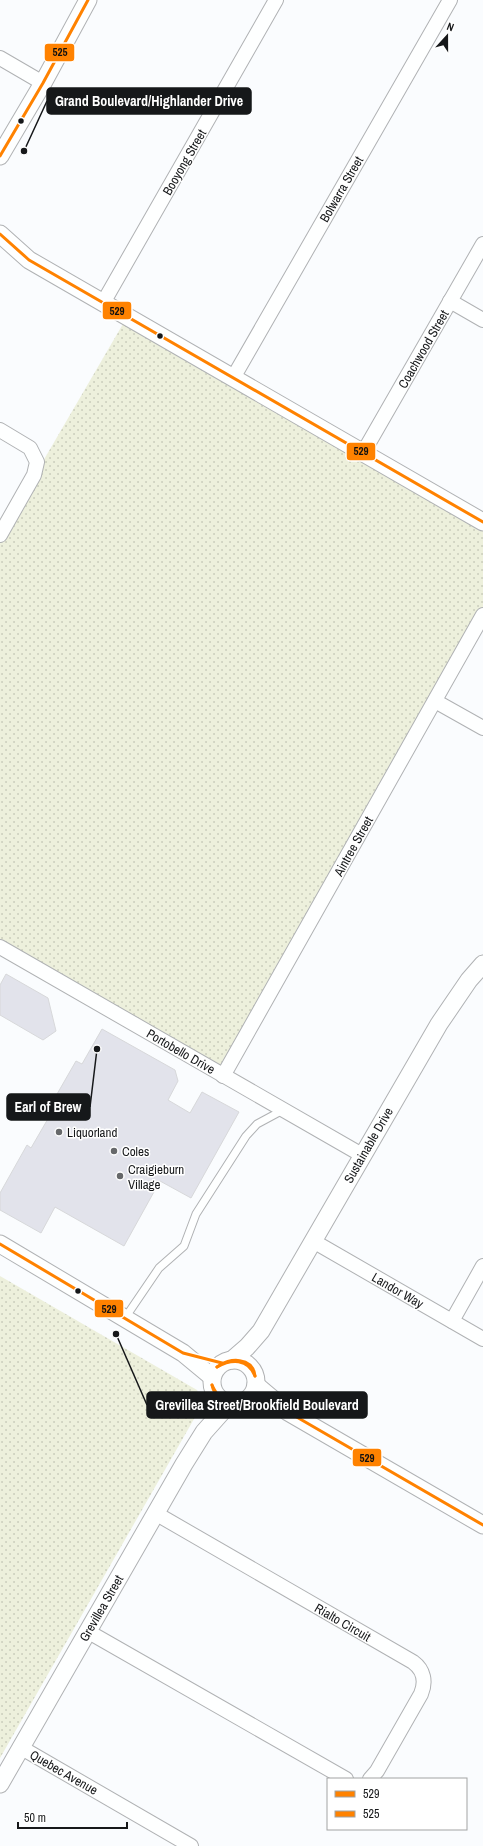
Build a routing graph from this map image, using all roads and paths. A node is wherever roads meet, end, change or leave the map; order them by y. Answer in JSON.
{"nodes":[{"id":1,"x":88,"y":0,"type":"edge"},
{"id":2,"x":276,"y":0,"type":"edge"},
{"id":3,"x":450,"y":0,"type":"edge"},
{"id":4,"x":0,"y":58,"type":"edge"},
{"id":5,"x":43,"y":83,"type":"junction"},
{"id":6,"x":0,"y":156,"type":"edge"},
{"id":7,"x":0,"y":234,"type":"edge"},
{"id":8,"x":483,"y":244,"type":"edge"},
{"id":9,"x":0,"y":251,"type":"edge"},
{"id":10,"x":29,"y":260,"type":"junction"},
{"id":11,"x":450,"y":301,"type":"junction"},
{"id":12,"x":103,"y":303,"type":"junction"},
{"id":13,"x":483,"y":320,"type":"edge"},
{"id":14,"x":233,"y":378,"type":"junction"},
{"id":15,"x":0,"y":430,"type":"edge"},
{"id":16,"x":363,"y":453,"type":"junction"},
{"id":17,"x":483,"y":522,"type":"edge"},
{"id":18,"x":0,"y":535,"type":"edge"},
{"id":19,"x":483,"y":616,"type":"edge"},
{"id":20,"x":435,"y":701,"type":"junction"},
{"id":21,"x":483,"y":728,"type":"edge"},
{"id":22,"x":0,"y":947,"type":"edge"},
{"id":23,"x":483,"y":964,"type":"edge"},
{"id":24,"x":224,"y":1076,"type":"junction"},
{"id":25,"x":283,"y":1110,"type":"junction"},
{"id":26,"x":362,"y":1156,"type":"junction"},
{"id":27,"x":313,"y":1241,"type":"junction"},
{"id":28,"x":0,"y":1244,"type":"edge"},
{"id":29,"x":483,"y":1266,"type":"edge"},
{"id":30,"x":125,"y":1319,"type":"junction"},
{"id":31,"x":452,"y":1321,"type":"junction"},
{"id":32,"x":261,"y":1331,"type":"junction"},
{"id":33,"x":483,"y":1339,"type":"edge"},
{"id":34,"x":183,"y":1353,"type":"junction"},
{"id":35,"x":227,"y":1361,"type":"junction"},
{"id":36,"x":252,"y":1368,"type":"junction"},
{"id":37,"x":212,"y":1378,"type":"junction"},
{"id":38,"x":256,"y":1385,"type":"junction"},
{"id":39,"x":222,"y":1400,"type":"junction"},
{"id":40,"x":247,"y":1400,"type":"junction"},
{"id":41,"x":288,"y":1412,"type":"junction"},
{"id":42,"x":155,"y":1513,"type":"junction"},
{"id":43,"x":483,"y":1525,"type":"edge"},
{"id":44,"x":87,"y":1631,"type":"junction"},
{"id":45,"x":20,"y":1747,"type":"junction"},
{"id":46,"x":344,"y":1778,"type":"edge"},
{"id":47,"x":371,"y":1778,"type":"edge"},
{"id":48,"x":0,"y":1784,"type":"edge"},
{"id":49,"x":191,"y":1846,"type":"edge"}],
"edges":[{"from":1,"to":5,"type":"street"},
{"from":2,"to":12,"type":"street","name":"Booyong Street"},
{"from":3,"to":14,"type":"street","name":"Bolwarra Street"},
{"from":4,"to":5,"type":"street"},
{"from":5,"to":6,"type":"street"},
{"from":7,"to":10,"type":"street"},
{"from":8,"to":11,"type":"street","name":"Coachwood Street"},
{"from":9,"to":10,"type":"street"},
{"from":10,"to":12,"type":"street"},
{"from":11,"to":13,"type":"street"},
{"from":11,"to":16,"type":"street","name":"Coachwood Street"},
{"from":12,"to":14,"type":"street"},
{"from":14,"to":16,"type":"street"},
{"from":15,"to":18,"type":"street"},
{"from":16,"to":17,"type":"street"},
{"from":19,"to":20,"type":"street","name":"Aintree Street"},
{"from":20,"to":21,"type":"street"},
{"from":20,"to":24,"type":"street","name":"Aintree Street"},
{"from":22,"to":24,"type":"street","name":"Portobello Drive"},
{"from":23,"to":26,"type":"street","name":"Sustainable Drive"},
{"from":24,"to":25,"type":"street","name":"Portobello Drive"},
{"from":25,"to":26,"type":"street","name":"Portobello Drive"},
{"from":25,"to":30,"type":"lane"},
{"from":26,"to":27,"type":"street","name":"Sustainable Drive"},
{"from":27,"to":31,"type":"street","name":"Landor Way"},
{"from":27,"to":32,"type":"street","name":"Sustainable Drive"},
{"from":28,"to":30,"type":"street"},
{"from":29,"to":31,"type":"street"},
{"from":30,"to":34,"type":"street"},
{"from":31,"to":33,"type":"street","name":"Landor Way"},
{"from":32,"to":35,"type":"street","name":"Sustainable Drive"},
{"from":32,"to":36,"type":"street","name":"Sustainable Drive"},
{"from":34,"to":35,"type":"street"},
{"from":34,"to":37,"type":"street"},
{"from":35,"to":36,"type":"street"},
{"from":35,"to":37,"type":"street"},
{"from":36,"to":38,"type":"street"},
{"from":37,"to":39,"type":"street"},
{"from":38,"to":40,"type":"street"},
{"from":38,"to":41,"type":"street"},
{"from":39,"to":40,"type":"street"},
{"from":39,"to":42,"type":"street","name":"Grevillea Street"},
{"from":40,"to":41,"type":"street"},
{"from":41,"to":43,"type":"street"},
{"from":42,"to":44,"type":"street","name":"Grevillea Street"},
{"from":42,"to":47,"type":"street","name":"Rialto Circuit"},
{"from":44,"to":45,"type":"street","name":"Grevillea Street"},
{"from":44,"to":46,"type":"street"},
{"from":45,"to":48,"type":"street","name":"Grevillea Street"},
{"from":45,"to":49,"type":"street","name":"Quebec Avenue"}]}
